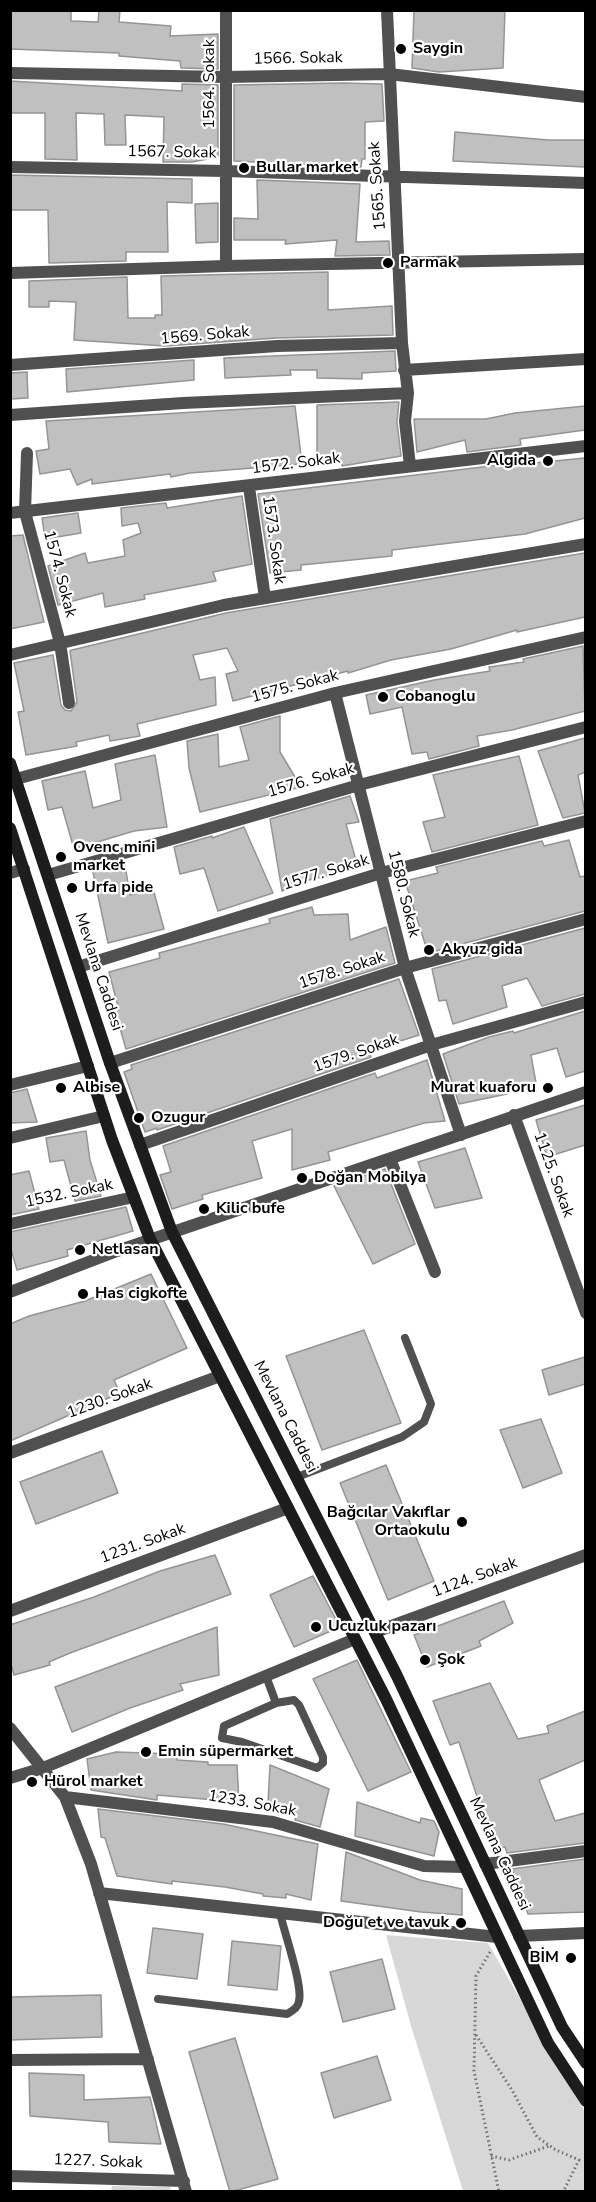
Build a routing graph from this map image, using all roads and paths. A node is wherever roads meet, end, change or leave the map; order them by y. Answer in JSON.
{"nodes":[{"id":1,"x":226,"y":10,"type":"edge"},
{"id":2,"x":387,"y":10,"type":"edge"},
{"id":3,"x":10,"y":73,"type":"edge"},
{"id":4,"x":389,"y":74,"type":"junction"},
{"id":5,"x":226,"y":78,"type":"junction"},
{"id":6,"x":585,"y":97,"type":"edge"},
{"id":7,"x":10,"y":167,"type":"edge"},
{"id":8,"x":226,"y":171,"type":"junction"},
{"id":9,"x":393,"y":177,"type":"junction"},
{"id":10,"x":585,"y":183,"type":"edge"},
{"id":11,"x":585,"y":259,"type":"edge"},
{"id":12,"x":400,"y":264,"type":"junction"},
{"id":13,"x":226,"y":266,"type":"junction"},
{"id":14,"x":10,"y":273,"type":"edge"},
{"id":15,"x":402,"y":344,"type":"junction"},
{"id":16,"x":585,"y":358,"type":"edge"},
{"id":17,"x":10,"y":364,"type":"edge"},
{"id":18,"x":404,"y":370,"type":"junction"},
{"id":19,"x":408,"y":393,"type":"junction"},
{"id":20,"x":10,"y":416,"type":"edge"},
{"id":21,"x":585,"y":446,"type":"edge"},
{"id":22,"x":27,"y":453,"type":"dead end"},
{"id":23,"x":410,"y":466,"type":"junction"},
{"id":24,"x":249,"y":487,"type":"junction"},
{"id":25,"x":25,"y":512,"type":"junction"},
{"id":26,"x":10,"y":513,"type":"edge"},
{"id":27,"x":585,"y":544,"type":"edge"},
{"id":28,"x":265,"y":598,"type":"junction"},
{"id":29,"x":585,"y":637,"type":"edge"},
{"id":30,"x":60,"y":644,"type":"junction"},
{"id":31,"x":10,"y":655,"type":"edge"},
{"id":32,"x":335,"y":693,"type":"junction"},
{"id":33,"x":69,"y":703,"type":"dead end"},
{"id":34,"x":585,"y":727,"type":"edge"},
{"id":35,"x":10,"y":763,"type":"edge"},
{"id":36,"x":16,"y":779,"type":"junction"},
{"id":37,"x":358,"y":785,"type":"junction"},
{"id":38,"x":585,"y":821,"type":"edge"},
{"id":39,"x":10,"y":828,"type":"edge"},
{"id":40,"x":24,"y":869,"type":"junction"},
{"id":41,"x":10,"y":873,"type":"edge"},
{"id":42,"x":381,"y":873,"type":"junction"},
{"id":43,"x":48,"y":875,"type":"junction"},
{"id":44,"x":585,"y":919,"type":"edge"},
{"id":45,"x":78,"y":967,"type":"junction"},
{"id":46,"x":405,"y":968,"type":"junction"},
{"id":47,"x":585,"y":1002,"type":"edge"},
{"id":48,"x":430,"y":1045,"type":"junction"},
{"id":49,"x":110,"y":1063,"type":"junction"},
{"id":50,"x":88,"y":1066,"type":"junction"},
{"id":51,"x":10,"y":1085,"type":"edge"},
{"id":52,"x":585,"y":1092,"type":"edge"},
{"id":53,"x":104,"y":1116,"type":"junction"},
{"id":54,"x":514,"y":1116,"type":"junction"},
{"id":55,"x":460,"y":1135,"type":"junction"},
{"id":56,"x":10,"y":1138,"type":"edge"},
{"id":57,"x":140,"y":1145,"type":"junction"},
{"id":58,"x":390,"y":1159,"type":"junction"},
{"id":59,"x":134,"y":1197,"type":"junction"},
{"id":60,"x":10,"y":1224,"type":"edge"},
{"id":61,"x":172,"y":1232,"type":"junction"},
{"id":62,"x":150,"y":1239,"type":"junction"},
{"id":63,"x":435,"y":1272,"type":"dead end"},
{"id":64,"x":10,"y":1292,"type":"edge"},
{"id":65,"x":585,"y":1313,"type":"edge"},
{"id":66,"x":405,"y":1338,"type":"dead end"},
{"id":67,"x":220,"y":1376,"type":"junction"},
{"id":68,"x":10,"y":1454,"type":"edge"},
{"id":69,"x":297,"y":1477,"type":"junction"},
{"id":70,"x":288,"y":1509,"type":"junction"},
{"id":71,"x":585,"y":1555,"type":"edge"},
{"id":72,"x":10,"y":1611,"type":"edge"},
{"id":73,"x":375,"y":1632,"type":"junction"},
{"id":74,"x":355,"y":1639,"type":"junction"},
{"id":75,"x":266,"y":1676,"type":"junction"},
{"id":76,"x":276,"y":1703,"type":"junction"},
{"id":77,"x":10,"y":1728,"type":"edge"},
{"id":78,"x":43,"y":1768,"type":"junction"},
{"id":79,"x":10,"y":1778,"type":"edge"},
{"id":80,"x":65,"y":1797,"type":"junction"},
{"id":81,"x":585,"y":1851,"type":"edge"},
{"id":82,"x":485,"y":1864,"type":"junction"},
{"id":83,"x":464,"y":1867,"type":"junction"},
{"id":84,"x":99,"y":1893,"type":"junction"},
{"id":85,"x":280,"y":1913,"type":"junction"},
{"id":86,"x":585,"y":1933,"type":"edge"},
{"id":87,"x":519,"y":1936,"type":"junction"},
{"id":88,"x":497,"y":1937,"type":"junction"},
{"id":89,"x":158,"y":1999,"type":"dead end"},
{"id":90,"x":475,"y":2033,"type":"junction"},
{"id":91,"x":148,"y":2059,"type":"junction"},
{"id":92,"x":10,"y":2060,"type":"edge"},
{"id":93,"x":585,"y":2063,"type":"edge"},
{"id":94,"x":585,"y":2101,"type":"edge"},
{"id":95,"x":549,"y":2145,"type":"junction"},
{"id":96,"x":491,"y":2156,"type":"junction"},
{"id":97,"x":10,"y":2176,"type":"edge"},
{"id":98,"x":185,"y":2186,"type":"edge"},
{"id":99,"x":499,"y":2192,"type":"edge"},
{"id":100,"x":563,"y":2192,"type":"edge"}],
"edges":[{"from":1,"to":5,"type":"street","name":"1564. Sokak"},
{"from":2,"to":4,"type":"street","name":"1565. Sokak"},
{"from":3,"to":5,"type":"street","name":"1566. Sokak"},
{"from":4,"to":5,"type":"street","name":"1566. Sokak"},
{"from":4,"to":6,"type":"street","name":"1566. Sokak"},
{"from":4,"to":9,"type":"street","name":"1565. Sokak"},
{"from":5,"to":8,"type":"street","name":"1564. Sokak"},
{"from":7,"to":8,"type":"street","name":"1567. Sokak"},
{"from":8,"to":9,"type":"street","name":"1567. Sokak"},
{"from":8,"to":13,"type":"street","name":"1564. Sokak"},
{"from":9,"to":10,"type":"street","name":"1567. Sokak"},
{"from":9,"to":12,"type":"street","name":"1565. Sokak"},
{"from":11,"to":12,"type":"street"},
{"from":12,"to":13,"type":"street"},
{"from":12,"to":15,"type":"street","name":"1565. Sokak"},
{"from":13,"to":14,"type":"street"},
{"from":15,"to":17,"type":"street","name":"1569. Sokak"},
{"from":15,"to":18,"type":"street","name":"1565. Sokak"},
{"from":16,"to":18,"type":"street"},
{"from":18,"to":19,"type":"street","name":"1565. Sokak"},
{"from":19,"to":20,"type":"street"},
{"from":19,"to":23,"type":"street","name":"1565. Sokak"},
{"from":21,"to":23,"type":"street","name":"1572. Sokak"},
{"from":22,"to":25,"type":"street","name":"1574. Sokak"},
{"from":23,"to":24,"type":"street","name":"1572. Sokak"},
{"from":24,"to":25,"type":"street","name":"1572. Sokak"},
{"from":24,"to":28,"type":"street","name":"1573. Sokak"},
{"from":25,"to":26,"type":"street","name":"1572. Sokak"},
{"from":25,"to":30,"type":"street","name":"1574. Sokak"},
{"from":27,"to":28,"type":"street"},
{"from":28,"to":30,"type":"street"},
{"from":29,"to":32,"type":"street","name":"1575. Sokak"},
{"from":30,"to":31,"type":"street"},
{"from":30,"to":33,"type":"street","name":"1574. Sokak"},
{"from":32,"to":36,"type":"street","name":"1575. Sokak"},
{"from":32,"to":37,"type":"street","name":"1580. Sokak"},
{"from":34,"to":37,"type":"street","name":"1576. Sokak"},
{"from":35,"to":36,"type":"main road","name":"Mevlana Caddesi"},
{"from":36,"to":43,"type":"main road","name":"Mevlana Caddesi"},
{"from":37,"to":42,"type":"street","name":"1580. Sokak"},
{"from":37,"to":43,"type":"street","name":"1576. Sokak"},
{"from":38,"to":42,"type":"street","name":"1577. Sokak"},
{"from":39,"to":40,"type":"main road"},
{"from":40,"to":41,"type":"street"},
{"from":40,"to":50,"type":"main road"},
{"from":42,"to":45,"type":"street","name":"1577. Sokak"},
{"from":42,"to":46,"type":"street","name":"1580. Sokak"},
{"from":43,"to":45,"type":"main road","name":"Mevlana Caddesi"},
{"from":44,"to":46,"type":"street","name":"1578. Sokak"},
{"from":45,"to":49,"type":"main road","name":"Mevlana Caddesi"},
{"from":46,"to":48,"type":"street","name":"1580. Sokak"},
{"from":46,"to":49,"type":"street","name":"1578. Sokak"},
{"from":47,"to":48,"type":"street","name":"1579. Sokak"},
{"from":48,"to":55,"type":"street","name":"1580. Sokak"},
{"from":48,"to":57,"type":"street","name":"1579. Sokak"},
{"from":49,"to":57,"type":"main road","name":"Mevlana Caddesi"},
{"from":50,"to":51,"type":"street"},
{"from":50,"to":53,"type":"main road"},
{"from":52,"to":54,"type":"street"},
{"from":53,"to":56,"type":"street"},
{"from":53,"to":59,"type":"main road"},
{"from":54,"to":55,"type":"street"},
{"from":54,"to":65,"type":"street","name":"1125. Sokak"},
{"from":55,"to":58,"type":"street"},
{"from":57,"to":61,"type":"main road","name":"Mevlana Caddesi"},
{"from":58,"to":61,"type":"street"},
{"from":58,"to":63,"type":"street"},
{"from":59,"to":60,"type":"street","name":"1532. Sokak"},
{"from":59,"to":62,"type":"main road"},
{"from":61,"to":62,"type":"street"},
{"from":61,"to":69,"type":"main road","name":"Mevlana Caddesi"},
{"from":62,"to":64,"type":"street"},
{"from":62,"to":67,"type":"main road"},
{"from":66,"to":69,"type":"lane"},
{"from":67,"to":68,"type":"street","name":"1230. Sokak"},
{"from":67,"to":70,"type":"main road"},
{"from":69,"to":73,"type":"main road","name":"Mevlana Caddesi"},
{"from":70,"to":72,"type":"street","name":"1231. Sokak"},
{"from":70,"to":74,"type":"main road"},
{"from":71,"to":73,"type":"street","name":"1124. Sokak"},
{"from":73,"to":82,"type":"main road","name":"Mevlana Caddesi"},
{"from":74,"to":75,"type":"street"},
{"from":74,"to":83,"type":"main road"},
{"from":75,"to":76,"type":"lane"},
{"from":75,"to":78,"type":"street"},
{"from":76,"to":76,"type":"lane"},
{"from":77,"to":78,"type":"street"},
{"from":78,"to":79,"type":"street"},
{"from":78,"to":80,"type":"street"},
{"from":80,"to":83,"type":"street","name":"1233. Sokak"},
{"from":80,"to":84,"type":"street"},
{"from":81,"to":82,"type":"street"},
{"from":82,"to":87,"type":"main road","name":"Mevlana Caddesi"},
{"from":83,"to":88,"type":"main road"},
{"from":84,"to":85,"type":"street"},
{"from":84,"to":91,"type":"street"},
{"from":85,"to":88,"type":"street"},
{"from":85,"to":89,"type":"lane"},
{"from":86,"to":87,"type":"street"},
{"from":87,"to":93,"type":"main road","name":"Mevlana Caddesi"},
{"from":88,"to":90,"type":"path"},
{"from":88,"to":94,"type":"main road"},
{"from":90,"to":95,"type":"path"},
{"from":90,"to":96,"type":"path"},
{"from":91,"to":92,"type":"street"},
{"from":91,"to":98,"type":"street"},
{"from":95,"to":96,"type":"path"},
{"from":95,"to":100,"type":"path"},
{"from":96,"to":99,"type":"path"},
{"from":97,"to":98,"type":"street","name":"1227. Sokak"}]}
